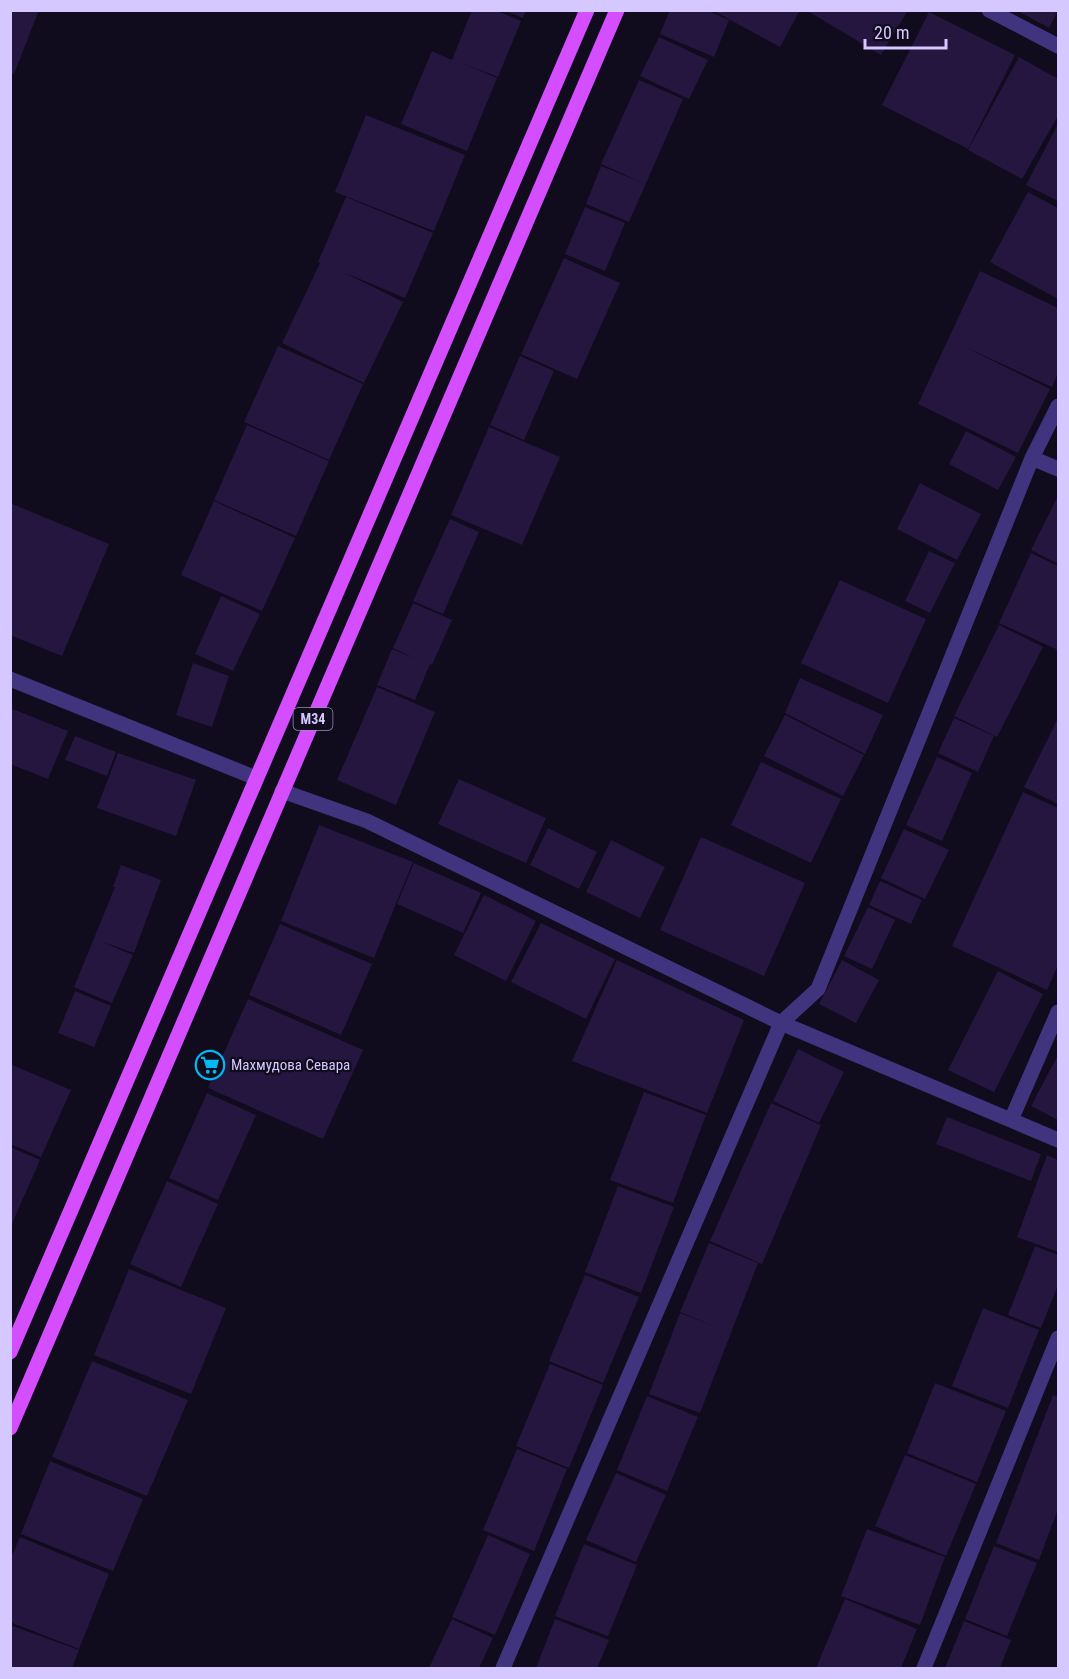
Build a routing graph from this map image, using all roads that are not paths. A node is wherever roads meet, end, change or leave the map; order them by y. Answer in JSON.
{"nodes":[{"id":1,"x":587,"y":10,"type":"edge"},
{"id":2,"x":617,"y":10,"type":"edge"},
{"id":3,"x":989,"y":10,"type":"edge"},
{"id":4,"x":1059,"y":46,"type":"edge"},
{"id":5,"x":1059,"y":406,"type":"edge"},
{"id":6,"x":1032,"y":458,"type":"junction"},
{"id":7,"x":1059,"y":469,"type":"edge"},
{"id":8,"x":10,"y":679,"type":"edge"},
{"id":9,"x":256,"y":778,"type":"junction"},
{"id":10,"x":282,"y":791,"type":"junction"},
{"id":11,"x":1059,"y":1012,"type":"edge"},
{"id":12,"x":780,"y":1023,"type":"junction"},
{"id":13,"x":1011,"y":1120,"type":"junction"},
{"id":14,"x":1059,"y":1140,"type":"edge"},
{"id":15,"x":1059,"y":1338,"type":"edge"},
{"id":16,"x":10,"y":1352,"type":"edge"},
{"id":17,"x":10,"y":1428,"type":"edge"},
{"id":18,"x":503,"y":1668,"type":"edge"},
{"id":19,"x":924,"y":1668,"type":"edge"}],
"edges":[{"from":1,"to":9,"type":"main road","number":"M34"},
{"from":2,"to":10,"type":"main road","number":"M34"},
{"from":3,"to":4,"type":"street"},
{"from":5,"to":6,"type":"street"},
{"from":6,"to":7,"type":"street"},
{"from":6,"to":12,"type":"street"},
{"from":8,"to":9,"type":"street"},
{"from":9,"to":16,"type":"main road","number":"M34"},
{"from":10,"to":12,"type":"street"},
{"from":10,"to":17,"type":"main road","number":"M34"},
{"from":11,"to":13,"type":"street"},
{"from":12,"to":13,"type":"street"},
{"from":12,"to":18,"type":"street"},
{"from":13,"to":14,"type":"street"},
{"from":15,"to":19,"type":"street"}]}
